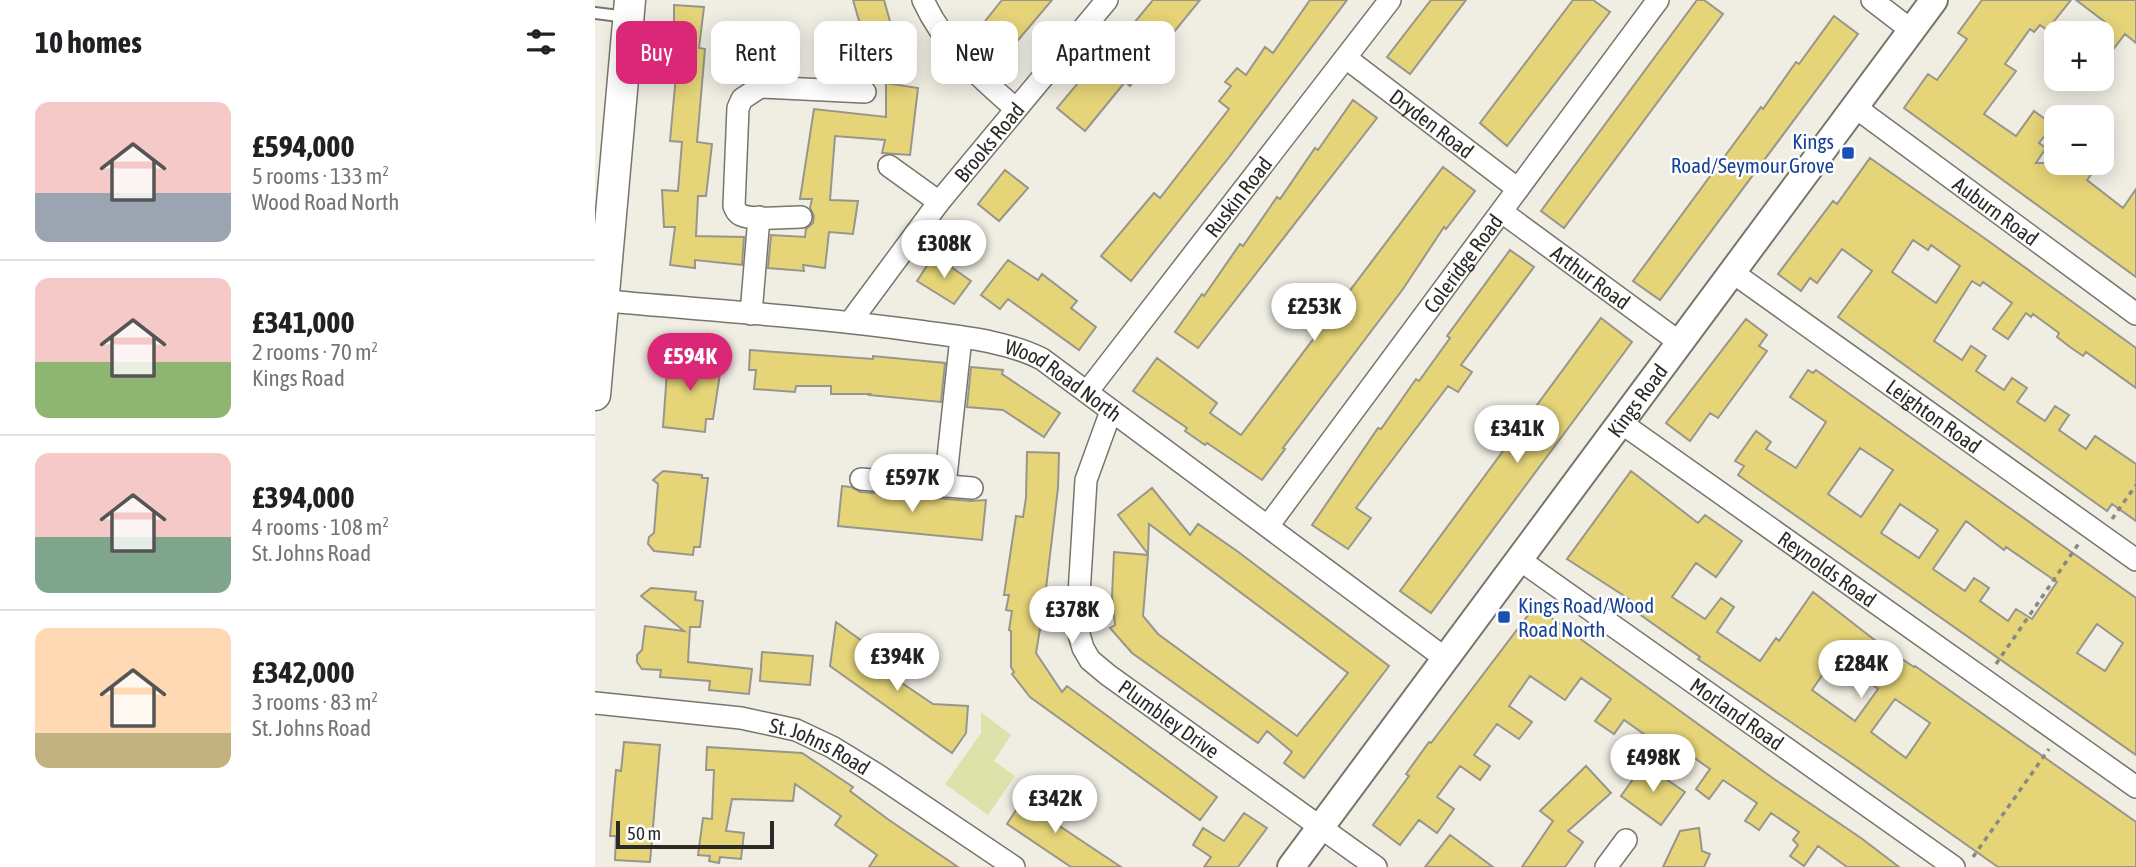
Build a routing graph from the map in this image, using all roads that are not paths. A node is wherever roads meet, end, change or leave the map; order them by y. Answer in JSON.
{"nodes":[{"id":1,"x":923,"y":0,"type":"edge"},
{"id":2,"x":1107,"y":0,"type":"edge"},
{"id":3,"x":1389,"y":0,"type":"edge"},
{"id":4,"x":1658,"y":0,"type":"edge"},
{"id":5,"x":1872,"y":0,"type":"edge"},
{"id":6,"x":1934,"y":0,"type":"edge"},
{"id":7,"x":629,"y":8,"type":"edge"},
{"id":8,"x":595,"y":13,"type":"edge"},
{"id":9,"x":1911,"y":30,"type":"junction"},
{"id":10,"x":1346,"y":58,"type":"junction"},
{"id":11,"x":866,"y":92,"type":"dead end"},
{"id":12,"x":1855,"y":107,"type":"junction"},
{"id":13,"x":1016,"y":109,"type":"junction"},
{"id":14,"x":889,"y":166,"type":"dead end"},
{"id":15,"x":1518,"y":189,"type":"junction"},
{"id":16,"x":939,"y":202,"type":"junction"},
{"id":17,"x":1501,"y":212,"type":"junction"},
{"id":18,"x":759,"y":217,"type":"junction"},
{"id":19,"x":801,"y":217,"type":"dead end"},
{"id":20,"x":1732,"y":272,"type":"junction"},
{"id":21,"x":599,"y":301,"type":"edge"},
{"id":22,"x":751,"y":314,"type":"junction"},
{"id":23,"x":2136,"y":314,"type":"edge"},
{"id":24,"x":851,"y":321,"type":"junction"},
{"id":25,"x":961,"y":337,"type":"junction"},
{"id":26,"x":1679,"y":342,"type":"junction"},
{"id":27,"x":1087,"y":392,"type":"junction"},
{"id":28,"x":595,"y":395,"type":"edge"},
{"id":29,"x":1111,"y":411,"type":"junction"},
{"id":30,"x":1620,"y":422,"type":"junction"},
{"id":31,"x":861,"y":479,"type":"dead end"},
{"id":32,"x":945,"y":486,"type":"junction"},
{"id":33,"x":972,"y":488,"type":"dead end"},
{"id":34,"x":1268,"y":526,"type":"junction"},
{"id":35,"x":1520,"y":560,"type":"junction"},
{"id":36,"x":2136,"y":560,"type":"edge"},
{"id":37,"x":1446,"y":659,"type":"junction"},
{"id":38,"x":595,"y":703,"type":"edge"},
{"id":39,"x":2136,"y":787,"type":"edge"},
{"id":40,"x":1321,"y":827,"type":"junction"},
{"id":41,"x":1626,"y":840,"type":"dead end"},
{"id":42,"x":1014,"y":867,"type":"edge"},
{"id":43,"x":1291,"y":867,"type":"edge"},
{"id":44,"x":1376,"y":867,"type":"edge"},
{"id":45,"x":1606,"y":867,"type":"edge"},
{"id":46,"x":1954,"y":867,"type":"edge"}],
"edges":[{"from":1,"to":13,"type":"street"},
{"from":2,"to":13,"type":"street","name":"Brooks Road"},
{"from":3,"to":10,"type":"street","name":"Ruskin Road"},
{"from":4,"to":15,"type":"street","name":"Coleridge Road"},
{"from":5,"to":9,"type":"street"},
{"from":6,"to":9,"type":"street","name":"Kings Road"},
{"from":7,"to":8,"type":"lane"},
{"from":7,"to":21,"type":"main road"},
{"from":9,"to":12,"type":"street","name":"Kings Road"},
{"from":10,"to":15,"type":"street","name":"Dryden Road"},
{"from":10,"to":27,"type":"street","name":"Ruskin Road"},
{"from":11,"to":18,"type":"street"},
{"from":12,"to":20,"type":"street","name":"Kings Road"},
{"from":12,"to":23,"type":"street","name":"Auburn Road"},
{"from":13,"to":16,"type":"street","name":"Brooks Road"},
{"from":14,"to":16,"type":"street"},
{"from":15,"to":17,"type":"street","name":"Coleridge Road"},
{"from":16,"to":24,"type":"street","name":"Brooks Road"},
{"from":17,"to":26,"type":"street","name":"Arthur Road"},
{"from":17,"to":34,"type":"street","name":"Coleridge Road"},
{"from":18,"to":19,"type":"street"},
{"from":18,"to":22,"type":"street"},
{"from":20,"to":26,"type":"street","name":"Kings Road"},
{"from":20,"to":36,"type":"street","name":"Leighton Road"},
{"from":21,"to":22,"type":"street","name":"Wood Road North"},
{"from":21,"to":28,"type":"main road"},
{"from":22,"to":24,"type":"street","name":"Wood Road North"},
{"from":24,"to":25,"type":"street","name":"Wood Road North"},
{"from":25,"to":27,"type":"street","name":"Wood Road North"},
{"from":25,"to":32,"type":"street"},
{"from":26,"to":30,"type":"street","name":"Kings Road"},
{"from":27,"to":29,"type":"street","name":"Wood Road North"},
{"from":29,"to":34,"type":"street","name":"Wood Road North"},
{"from":29,"to":40,"type":"street","name":"Plumbley Drive"},
{"from":30,"to":35,"type":"street","name":"Kings Road"},
{"from":30,"to":39,"type":"street","name":"Reynolds Road"},
{"from":31,"to":32,"type":"street"},
{"from":32,"to":33,"type":"street"},
{"from":34,"to":37,"type":"street","name":"Wood Road North"},
{"from":35,"to":37,"type":"street","name":"Kings Road"},
{"from":35,"to":46,"type":"street","name":"Morland Road"},
{"from":37,"to":40,"type":"street","name":"Kings Road"},
{"from":38,"to":42,"type":"street","name":"St. Johns Road"},
{"from":40,"to":43,"type":"street","name":"Kings Road"},
{"from":40,"to":44,"type":"street","name":"Plumbley Drive"},
{"from":41,"to":45,"type":"street"}]}
